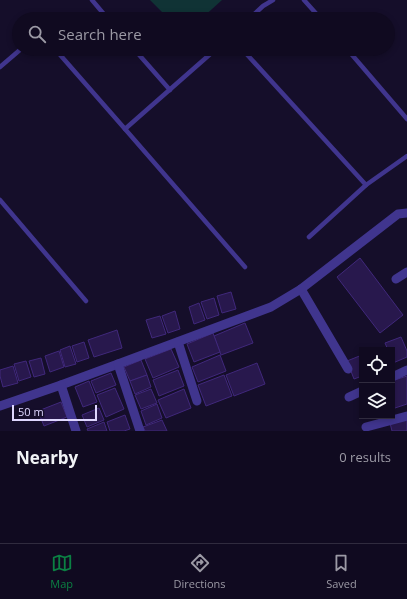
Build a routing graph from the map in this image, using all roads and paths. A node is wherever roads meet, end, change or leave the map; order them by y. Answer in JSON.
{"nodes":[{"id":1,"x":92,"y":0,"type":"edge"},
{"id":2,"x":273,"y":0,"type":"edge"},
{"id":3,"x":304,"y":0,"type":"edge"},
{"id":4,"x":102,"y":12,"type":"edge"},
{"id":5,"x":257,"y":12,"type":"edge"},
{"id":6,"x":315,"y":12,"type":"edge"},
{"id":7,"x":13,"y":56,"type":"edge"},
{"id":8,"x":61,"y":56,"type":"edge"},
{"id":9,"x":140,"y":56,"type":"edge"},
{"id":10,"x":208,"y":56,"type":"edge"},
{"id":11,"x":248,"y":56,"type":"edge"},
{"id":12,"x":352,"y":56,"type":"edge"},
{"id":13,"x":0,"y":67,"type":"edge"},
{"id":14,"x":170,"y":90,"type":"junction"},
{"id":15,"x":407,"y":119,"type":"edge"},
{"id":16,"x":125,"y":129,"type":"junction"},
{"id":17,"x":407,"y":156,"type":"edge"},
{"id":18,"x":366,"y":185,"type":"junction"},
{"id":19,"x":0,"y":200,"type":"edge"},
{"id":20,"x":407,"y":213,"type":"edge"},
{"id":21,"x":309,"y":237,"type":"dead end"},
{"id":22,"x":245,"y":267,"type":"dead end"},
{"id":23,"x":407,"y":272,"type":"edge"},
{"id":24,"x":396,"y":279,"type":"dead end"},
{"id":25,"x":301,"y":290,"type":"junction"},
{"id":26,"x":86,"y":301,"type":"dead end"},
{"id":27,"x":178,"y":342,"type":"junction"},
{"id":28,"x":118,"y":364,"type":"junction"},
{"id":29,"x":348,"y":369,"type":"dead end"},
{"id":30,"x":407,"y":370,"type":"edge"},
{"id":31,"x":395,"y":376,"type":"edge"},
{"id":32,"x":61,"y":385,"type":"junction"},
{"id":33,"x":359,"y":393,"type":"edge"},
{"id":34,"x":349,"y":398,"type":"dead end"},
{"id":35,"x":197,"y":401,"type":"dead end"},
{"id":36,"x":0,"y":406,"type":"edge"},
{"id":37,"x":407,"y":416,"type":"edge"},
{"id":38,"x":366,"y":427,"type":"dead end"},
{"id":39,"x":76,"y":431,"type":"edge"},
{"id":40,"x":140,"y":431,"type":"edge"}],
"edges":[{"from":1,"to":4,"type":"lane"},
{"from":2,"to":5,"type":"lane"},
{"from":3,"to":6,"type":"lane"},
{"from":7,"to":13,"type":"lane"},
{"from":8,"to":16,"type":"lane"},
{"from":9,"to":14,"type":"lane"},
{"from":10,"to":14,"type":"lane"},
{"from":11,"to":18,"type":"lane"},
{"from":12,"to":15,"type":"lane"},
{"from":14,"to":16,"type":"lane"},
{"from":16,"to":22,"type":"lane"},
{"from":17,"to":18,"type":"lane"},
{"from":18,"to":21,"type":"lane"},
{"from":19,"to":26,"type":"lane"},
{"from":20,"to":25,"type":"street"},
{"from":23,"to":24,"type":"street"},
{"from":25,"to":27,"type":"street"},
{"from":25,"to":29,"type":"street"},
{"from":27,"to":28,"type":"street"},
{"from":27,"to":35,"type":"street"},
{"from":28,"to":32,"type":"street"},
{"from":28,"to":40,"type":"street"},
{"from":30,"to":31,"type":"street"},
{"from":32,"to":36,"type":"street"},
{"from":32,"to":39,"type":"street"},
{"from":33,"to":34,"type":"street"},
{"from":37,"to":38,"type":"street"}]}
